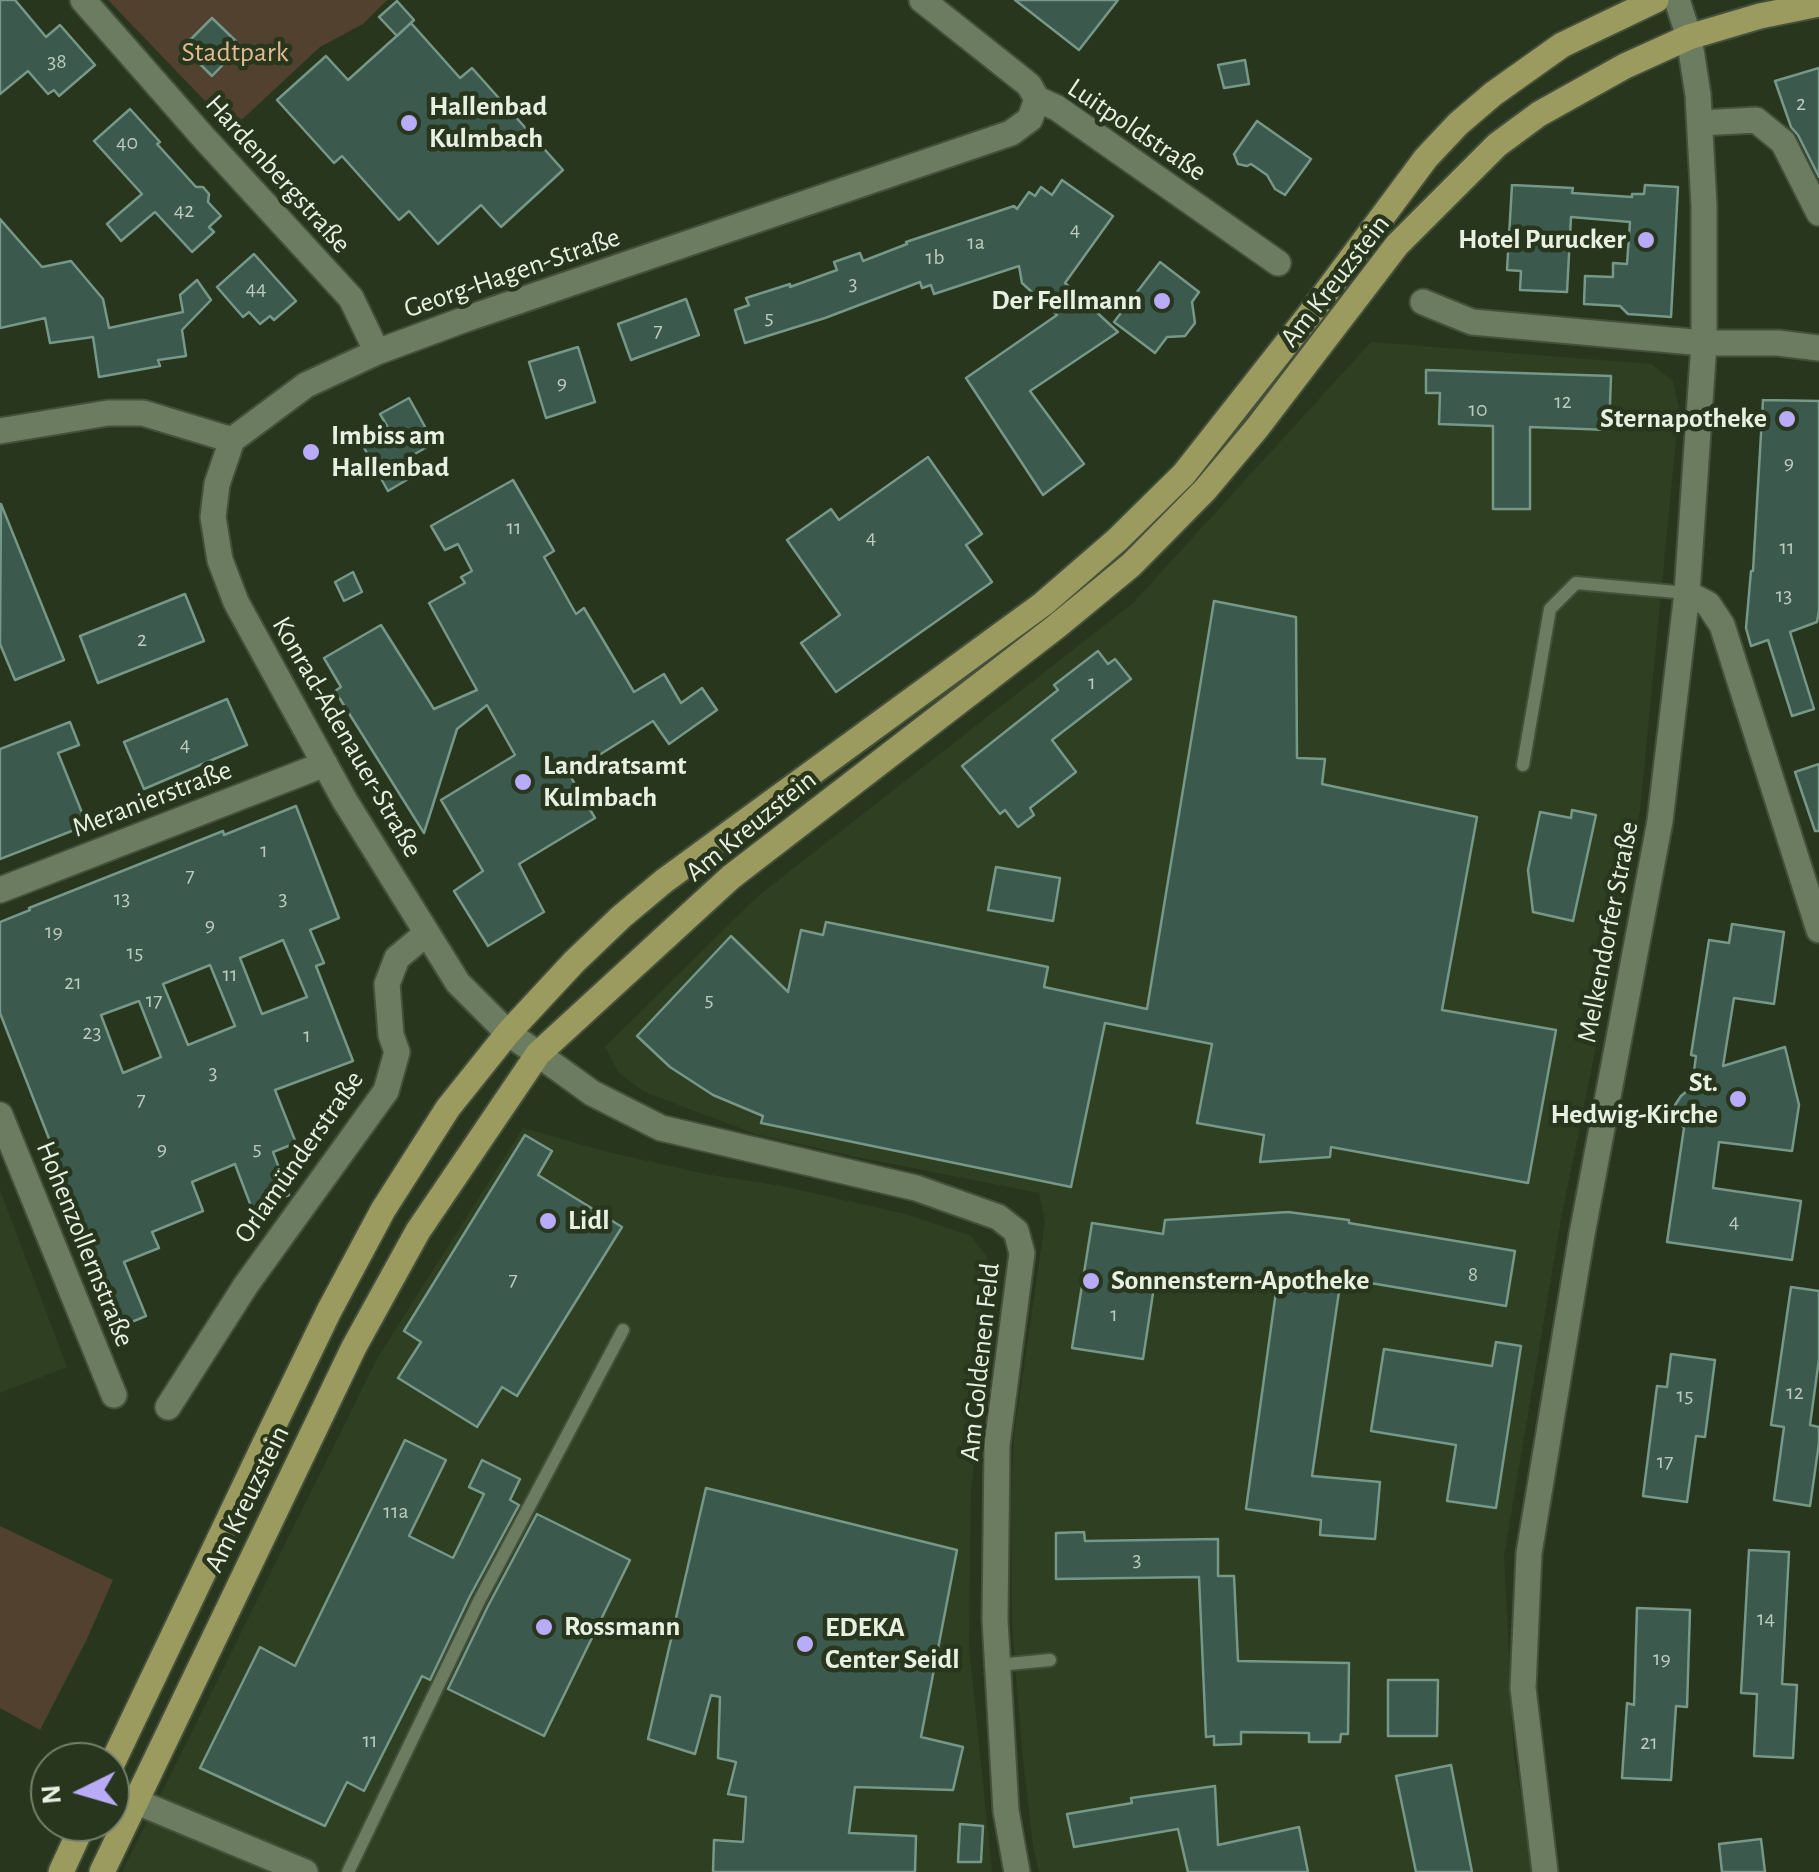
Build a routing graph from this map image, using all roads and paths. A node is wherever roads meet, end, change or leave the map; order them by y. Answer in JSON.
{"nodes":[{"id":1,"x":83,"y":0,"type":"edge"},
{"id":2,"x":1656,"y":0,"type":"edge"},
{"id":3,"x":1677,"y":0,"type":"edge"},
{"id":4,"x":934,"y":4,"type":"edge"},
{"id":5,"x":1819,"y":4,"type":"edge"},
{"id":6,"x":1688,"y":37,"type":"junction"},
{"id":7,"x":1037,"y":99,"type":"junction"},
{"id":8,"x":1701,"y":123,"type":"junction"},
{"id":9,"x":1819,"y":212,"type":"edge"},
{"id":10,"x":1278,"y":263,"type":"dead end"},
{"id":11,"x":1423,"y":302,"type":"dead end"},
{"id":12,"x":1704,"y":343,"type":"junction"},
{"id":13,"x":1819,"y":348,"type":"edge"},
{"id":14,"x":377,"y":352,"type":"junction"},
{"id":15,"x":0,"y":432,"type":"edge"},
{"id":16,"x":232,"y":440,"type":"junction"},
{"id":17,"x":1687,"y":593,"type":"junction"},
{"id":18,"x":325,"y":764,"type":"junction"},
{"id":19,"x":1523,"y":765,"type":"dead end"},
{"id":20,"x":0,"y":890,"type":"edge"},
{"id":21,"x":1819,"y":930,"type":"edge"},
{"id":22,"x":427,"y":933,"type":"junction"},
{"id":23,"x":508,"y":1033,"type":"junction"},
{"id":24,"x":538,"y":1054,"type":"junction"},
{"id":25,"x":0,"y":1115,"type":"edge"},
{"id":26,"x":623,"y":1330,"type":"dead end"},
{"id":27,"x":114,"y":1395,"type":"dead end"},
{"id":28,"x":168,"y":1407,"type":"dead end"},
{"id":29,"x":1050,"y":1660,"type":"dead end"},
{"id":30,"x":998,"y":1665,"type":"junction"},
{"id":31,"x":122,"y":1742,"type":"edge"},
{"id":32,"x":135,"y":1801,"type":"junction"},
{"id":33,"x":75,"y":1842,"type":"edge"},
{"id":34,"x":61,"y":1872,"type":"edge"},
{"id":35,"x":102,"y":1872,"type":"edge"},
{"id":36,"x":305,"y":1872,"type":"edge"},
{"id":37,"x":348,"y":1872,"type":"edge"},
{"id":38,"x":1017,"y":1872,"type":"edge"},
{"id":39,"x":1545,"y":1872,"type":"edge"}],
"edges":[{"from":1,"to":14,"type":"street","name":"Hardenbergstraße"},
{"from":2,"to":23,"type":"main road","name":"Am Kreuzstein"},
{"from":3,"to":6,"type":"street","name":"Melkendorfer Straße"},
{"from":4,"to":7,"type":"street","name":"Luitpoldstraße"},
{"from":5,"to":6,"type":"main road","name":"Am Kreuzstein"},
{"from":6,"to":8,"type":"street","name":"Melkendorfer Straße"},
{"from":6,"to":24,"type":"main road","name":"Am Kreuzstein"},
{"from":7,"to":10,"type":"street","name":"Luitpoldstraße"},
{"from":7,"to":14,"type":"street","name":"Georg-Hagen-Straße"},
{"from":8,"to":9,"type":"street"},
{"from":8,"to":12,"type":"street","name":"Melkendorfer Straße"},
{"from":11,"to":12,"type":"street"},
{"from":12,"to":13,"type":"street"},
{"from":12,"to":17,"type":"street","name":"Melkendorfer Straße"},
{"from":14,"to":16,"type":"street","name":"Georg-Hagen-Straße"},
{"from":15,"to":16,"type":"street"},
{"from":16,"to":18,"type":"street","name":"Konrad-Adenauer-Straße"},
{"from":17,"to":19,"type":"lane"},
{"from":17,"to":21,"type":"street"},
{"from":17,"to":39,"type":"street","name":"Melkendorfer Straße"},
{"from":18,"to":20,"type":"street","name":"Meranierstraße"},
{"from":18,"to":22,"type":"street","name":"Konrad-Adenauer-Straße"},
{"from":22,"to":23,"type":"street","name":"Konrad-Adenauer-Straße"},
{"from":22,"to":28,"type":"street","name":"Orlamünderstraße"},
{"from":23,"to":24,"type":"street","name":"Am Goldenen Feld"},
{"from":23,"to":31,"type":"main road","name":"Am Kreuzstein"},
{"from":24,"to":30,"type":"street","name":"Am Goldenen Feld"},
{"from":24,"to":32,"type":"main road","name":"Am Kreuzstein"},
{"from":25,"to":27,"type":"street","name":"Hohenzollernstraße"},
{"from":26,"to":37,"type":"lane"},
{"from":29,"to":30,"type":"lane"},
{"from":30,"to":38,"type":"street","name":"Am Goldenen Feld"},
{"from":32,"to":35,"type":"main road","name":"Am Kreuzstein"},
{"from":32,"to":36,"type":"street"},
{"from":33,"to":34,"type":"main road"}]}
